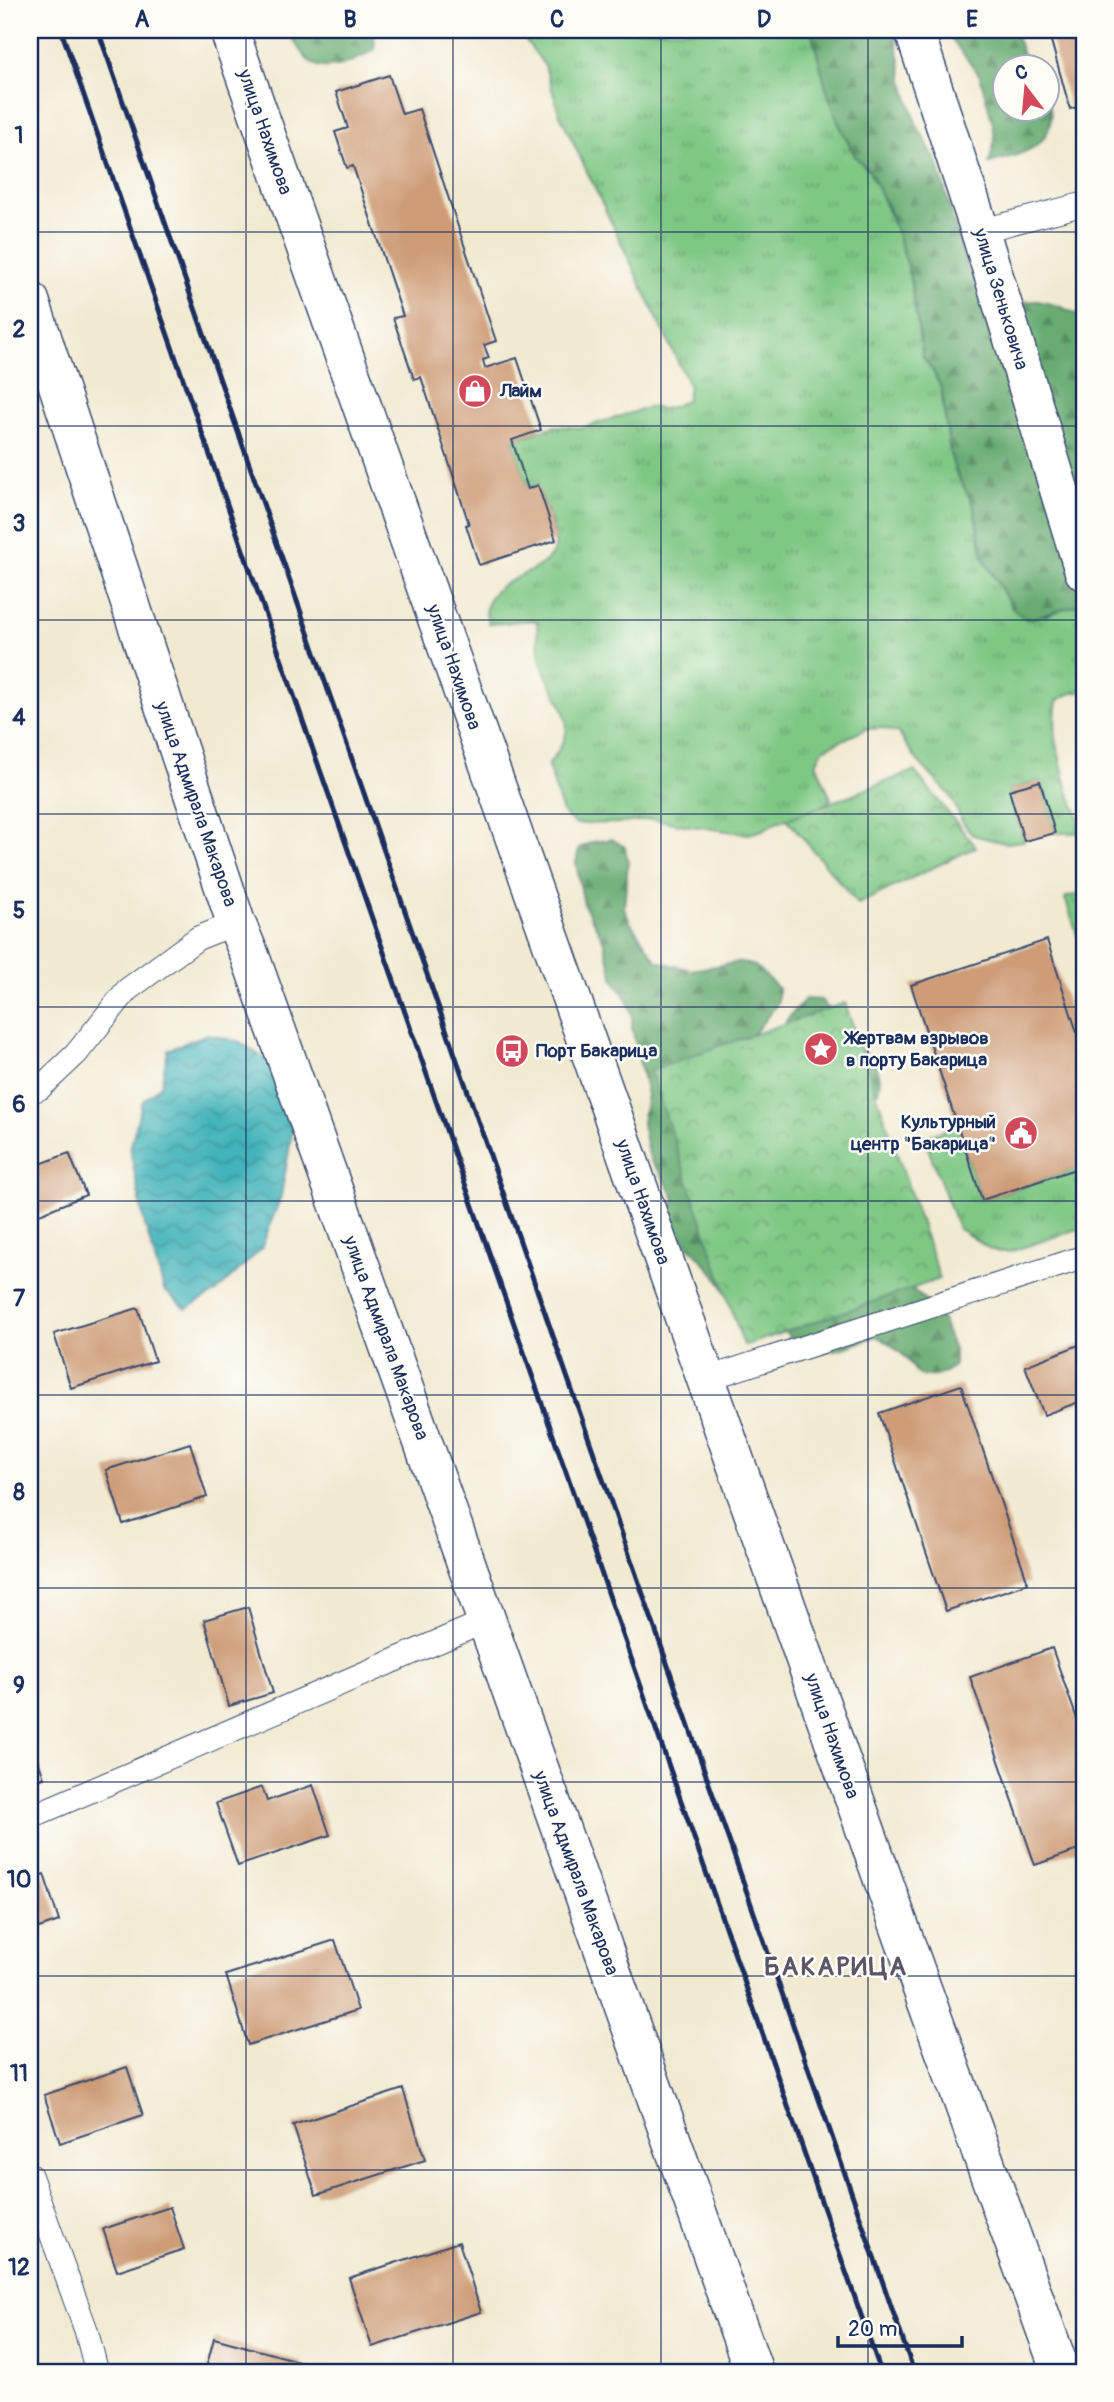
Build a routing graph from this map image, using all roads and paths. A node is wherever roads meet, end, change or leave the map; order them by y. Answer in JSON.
{"nodes":[{"id":1,"x":229,"y":30,"type":"edge"},
{"id":2,"x":914,"y":30,"type":"edge"},
{"id":3,"x":1084,"y":204,"type":"edge"},
{"id":4,"x":980,"y":230,"type":"junction"},
{"id":5,"x":30,"y":301,"type":"edge"},
{"id":6,"x":1084,"y":570,"type":"edge"},
{"id":7,"x":236,"y":923,"type":"junction"},
{"id":8,"x":30,"y":1092,"type":"edge"},
{"id":9,"x":1084,"y":1256,"type":"edge"},
{"id":10,"x":706,"y":1379,"type":"junction"},
{"id":11,"x":486,"y":1621,"type":"junction"},
{"id":12,"x":30,"y":1817,"type":"edge"},
{"id":13,"x":30,"y":2175,"type":"edge"},
{"id":14,"x":97,"y":2372,"type":"edge"},
{"id":15,"x":754,"y":2372,"type":"edge"},
{"id":16,"x":1061,"y":2372,"type":"edge"}],
"edges":[{"from":1,"to":10,"type":"street","name":"улица Нахимова"},
{"from":2,"to":4,"type":"street","name":"улица Зеньковича"},
{"from":3,"to":4,"type":"lane"},
{"from":4,"to":6,"type":"street","name":"улица Зеньковича"},
{"from":5,"to":7,"type":"street","name":"улица Адмирала Макарова"},
{"from":7,"to":8,"type":"lane"},
{"from":7,"to":11,"type":"street","name":"улица Адмирала Макарова"},
{"from":9,"to":10,"type":"lane"},
{"from":10,"to":16,"type":"street","name":"улица Нахимова"},
{"from":11,"to":12,"type":"lane"},
{"from":11,"to":15,"type":"street","name":"улица Адмирала Макарова"},
{"from":13,"to":14,"type":"lane"}]}
